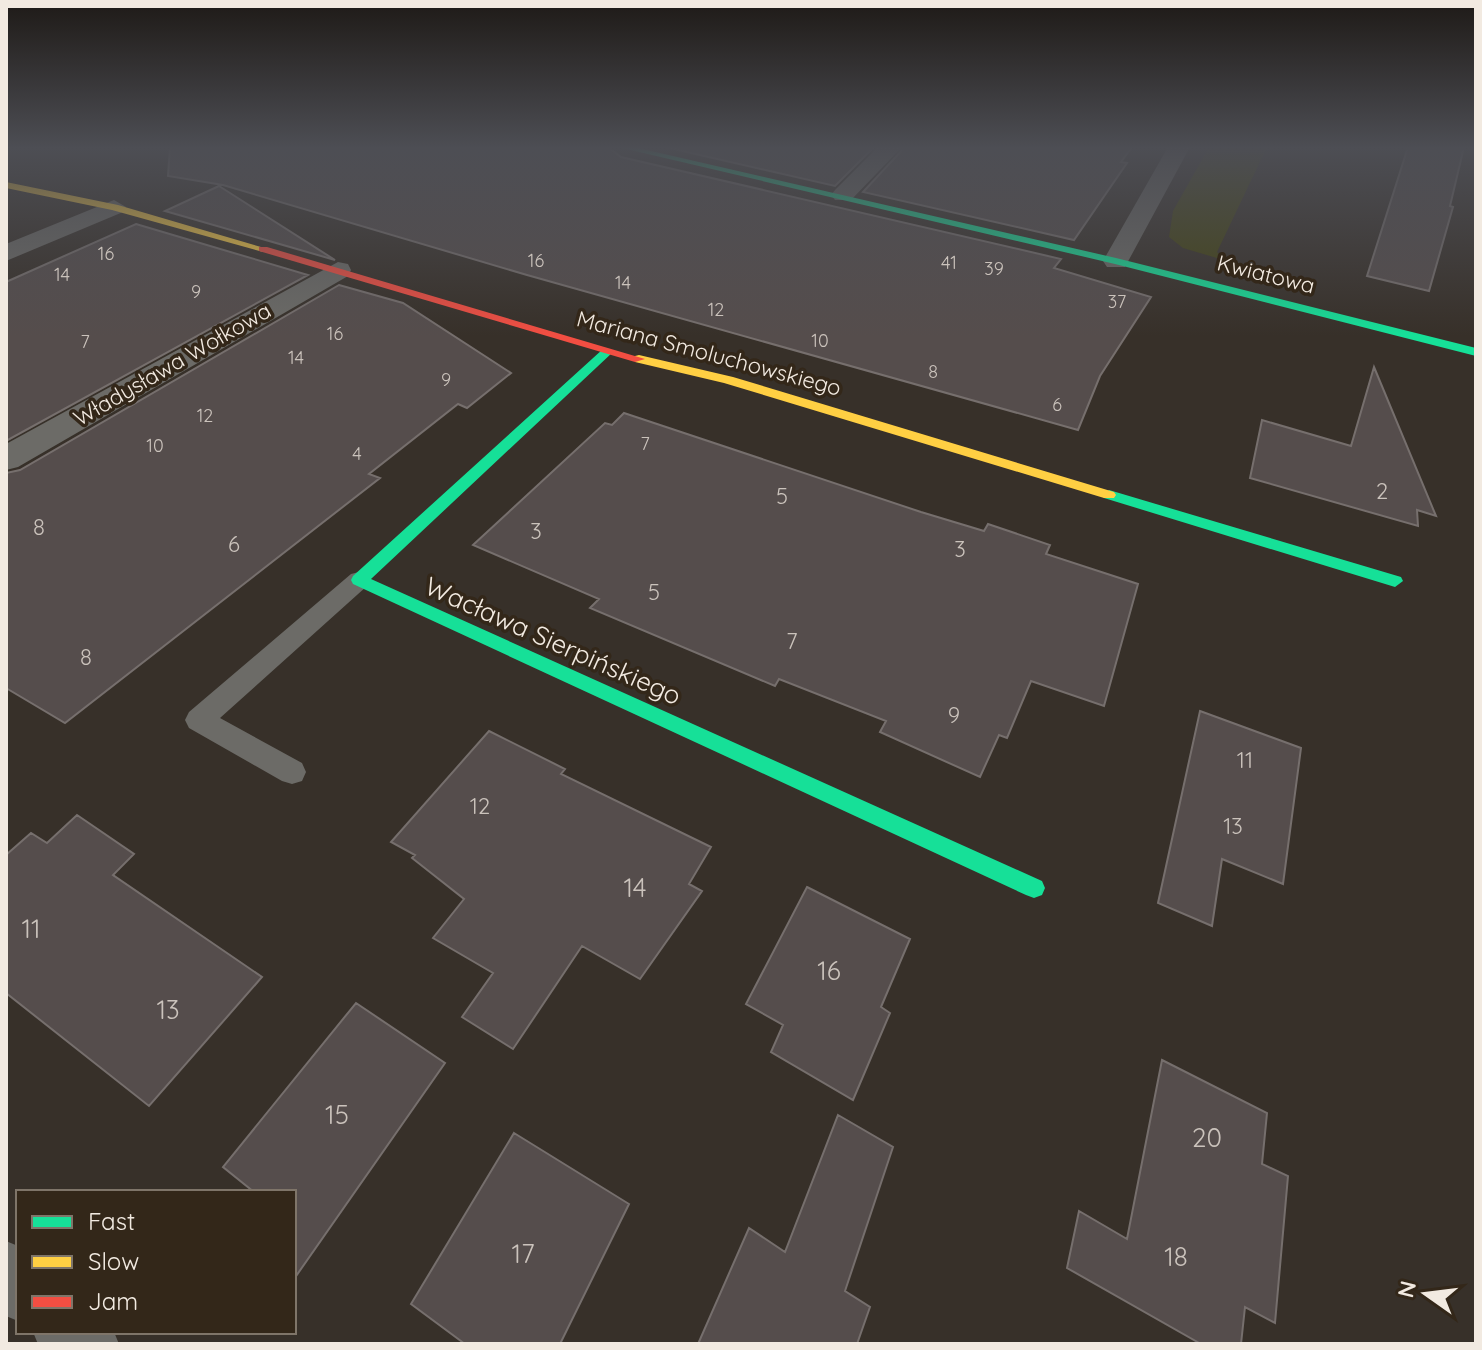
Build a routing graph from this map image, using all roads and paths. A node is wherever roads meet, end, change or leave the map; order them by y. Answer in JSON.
{"nodes":[{"id":1,"x":107,"y":210,"type":"edge"},
{"id":2,"x":125,"y":210,"type":"edge"},
{"id":3,"x":905,"y":210,"type":"edge"},
{"id":4,"x":1144,"y":210,"type":"edge"},
{"id":5,"x":6,"y":253,"type":"edge"},
{"id":6,"x":1116,"y":261,"type":"junction"},
{"id":7,"x":338,"y":270,"type":"junction"},
{"id":8,"x":607,"y":352,"type":"junction"},
{"id":9,"x":1476,"y":352,"type":"edge"},
{"id":10,"x":6,"y":459,"type":"edge"},
{"id":11,"x":359,"y":580,"type":"junction"},
{"id":12,"x":1395,"y":581,"type":"dead end"},
{"id":13,"x":292,"y":772,"type":"dead end"},
{"id":14,"x":1034,"y":888,"type":"dead end"}],
"edges":[{"from":1,"to":5,"type":"street"},
{"from":2,"to":7,"type":"street","name":"Mariana Smoluchowskiego"},
{"from":3,"to":6,"type":"street","name":"Kwiatowa"},
{"from":4,"to":6,"type":"street"},
{"from":6,"to":9,"type":"street","name":"Kwiatowa"},
{"from":7,"to":8,"type":"street","name":"Mariana Smoluchowskiego"},
{"from":7,"to":10,"type":"street","name":"Władysława Wołkowa"},
{"from":8,"to":11,"type":"street"},
{"from":8,"to":12,"type":"street","name":"Mariana Smoluchowskiego"},
{"from":11,"to":13,"type":"lane"},
{"from":11,"to":14,"type":"street","name":"Wacława Sierpińskiego"}]}
